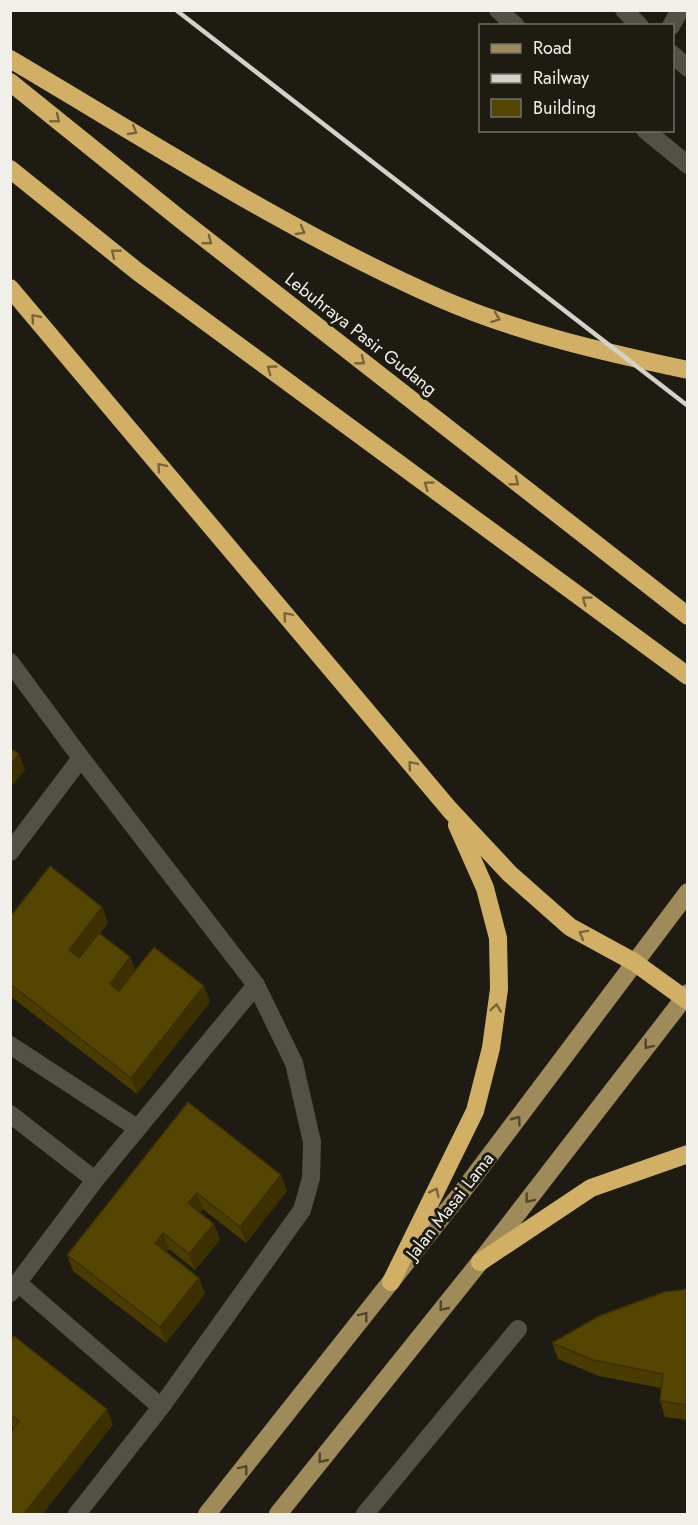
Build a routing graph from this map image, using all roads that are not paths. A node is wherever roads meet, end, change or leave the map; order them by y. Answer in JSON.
{"nodes":[{"id":1,"x":498,"y":10,"type":"edge"},
{"id":2,"x":624,"y":10,"type":"edge"},
{"id":3,"x":680,"y":10,"type":"edge"},
{"id":4,"x":514,"y":24,"type":"edge"},
{"id":5,"x":638,"y":24,"type":"edge"},
{"id":6,"x":672,"y":24,"type":"edge"},
{"id":7,"x":674,"y":56,"type":"edge"},
{"id":8,"x":10,"y":59,"type":"edge"},
{"id":9,"x":687,"y":68,"type":"edge"},
{"id":10,"x":10,"y":82,"type":"edge"},
{"id":11,"x":647,"y":132,"type":"edge"},
{"id":12,"x":687,"y":165,"type":"edge"},
{"id":13,"x":10,"y":169,"type":"edge"},
{"id":14,"x":10,"y":288,"type":"edge"},
{"id":15,"x":687,"y":370,"type":"edge"},
{"id":16,"x":687,"y":616,"type":"edge"},
{"id":17,"x":10,"y":662,"type":"edge"},
{"id":18,"x":687,"y":676,"type":"edge"},
{"id":19,"x":81,"y":758,"type":"junction"},
{"id":20,"x":450,"y":810,"type":"junction"},
{"id":21,"x":10,"y":852,"type":"edge"},
{"id":22,"x":687,"y":892,"type":"edge"},
{"id":23,"x":634,"y":962,"type":"junction"},
{"id":24,"x":256,"y":985,"type":"junction"},
{"id":25,"x":686,"y":998,"type":"edge"},
{"id":26,"x":10,"y":1045,"type":"edge"},
{"id":27,"x":10,"y":1114,"type":"edge"},
{"id":28,"x":137,"y":1128,"type":"junction"},
{"id":29,"x":687,"y":1154,"type":"edge"},
{"id":30,"x":94,"y":1180,"type":"junction"},
{"id":31,"x":480,"y":1262,"type":"junction"},
{"id":32,"x":391,"y":1282,"type":"junction"},
{"id":33,"x":14,"y":1288,"type":"edge"},
{"id":34,"x":518,"y":1329,"type":"dead end"},
{"id":35,"x":161,"y":1407,"type":"junction"},
{"id":36,"x":77,"y":1515,"type":"edge"},
{"id":37,"x":207,"y":1515,"type":"edge"},
{"id":38,"x":278,"y":1515,"type":"edge"},
{"id":39,"x":365,"y":1515,"type":"edge"}],
"edges":[{"from":1,"to":4,"type":"lane"},
{"from":2,"to":5,"type":"lane"},
{"from":3,"to":6,"type":"lane"},
{"from":7,"to":9,"type":"lane"},
{"from":8,"to":15,"type":"highway","one_way":true},
{"from":10,"to":16,"type":"highway","name":"Lebuhraya Pasir Gudang","one_way":true},
{"from":11,"to":12,"type":"lane"},
{"from":18,"to":13,"type":"highway","one_way":true},
{"from":20,"to":14,"type":"highway","one_way":true},
{"from":17,"to":19,"type":"lane"},
{"from":19,"to":21,"type":"lane"},
{"from":19,"to":24,"type":"lane"},
{"from":23,"to":20,"type":"highway","one_way":true},
{"from":32,"to":20,"type":"highway","one_way":true},
{"from":22,"to":23,"type":"main road","name":"Jalan Masai Lama"},
{"from":23,"to":25,"type":"highway"},
{"from":32,"to":23,"type":"main road","name":"Jalan Masai Lama","one_way":true},
{"from":24,"to":28,"type":"lane"},
{"from":24,"to":35,"type":"lane"},
{"from":25,"to":31,"type":"main road","one_way":true},
{"from":26,"to":28,"type":"lane"},
{"from":27,"to":30,"type":"lane"},
{"from":28,"to":30,"type":"lane"},
{"from":29,"to":31,"type":"highway"},
{"from":30,"to":33,"type":"lane"},
{"from":31,"to":38,"type":"main road","one_way":true},
{"from":37,"to":32,"type":"main road","name":"Jalan Masai Lama","one_way":true},
{"from":33,"to":35,"type":"lane"},
{"from":34,"to":39,"type":"lane"},
{"from":35,"to":36,"type":"lane"}]}
